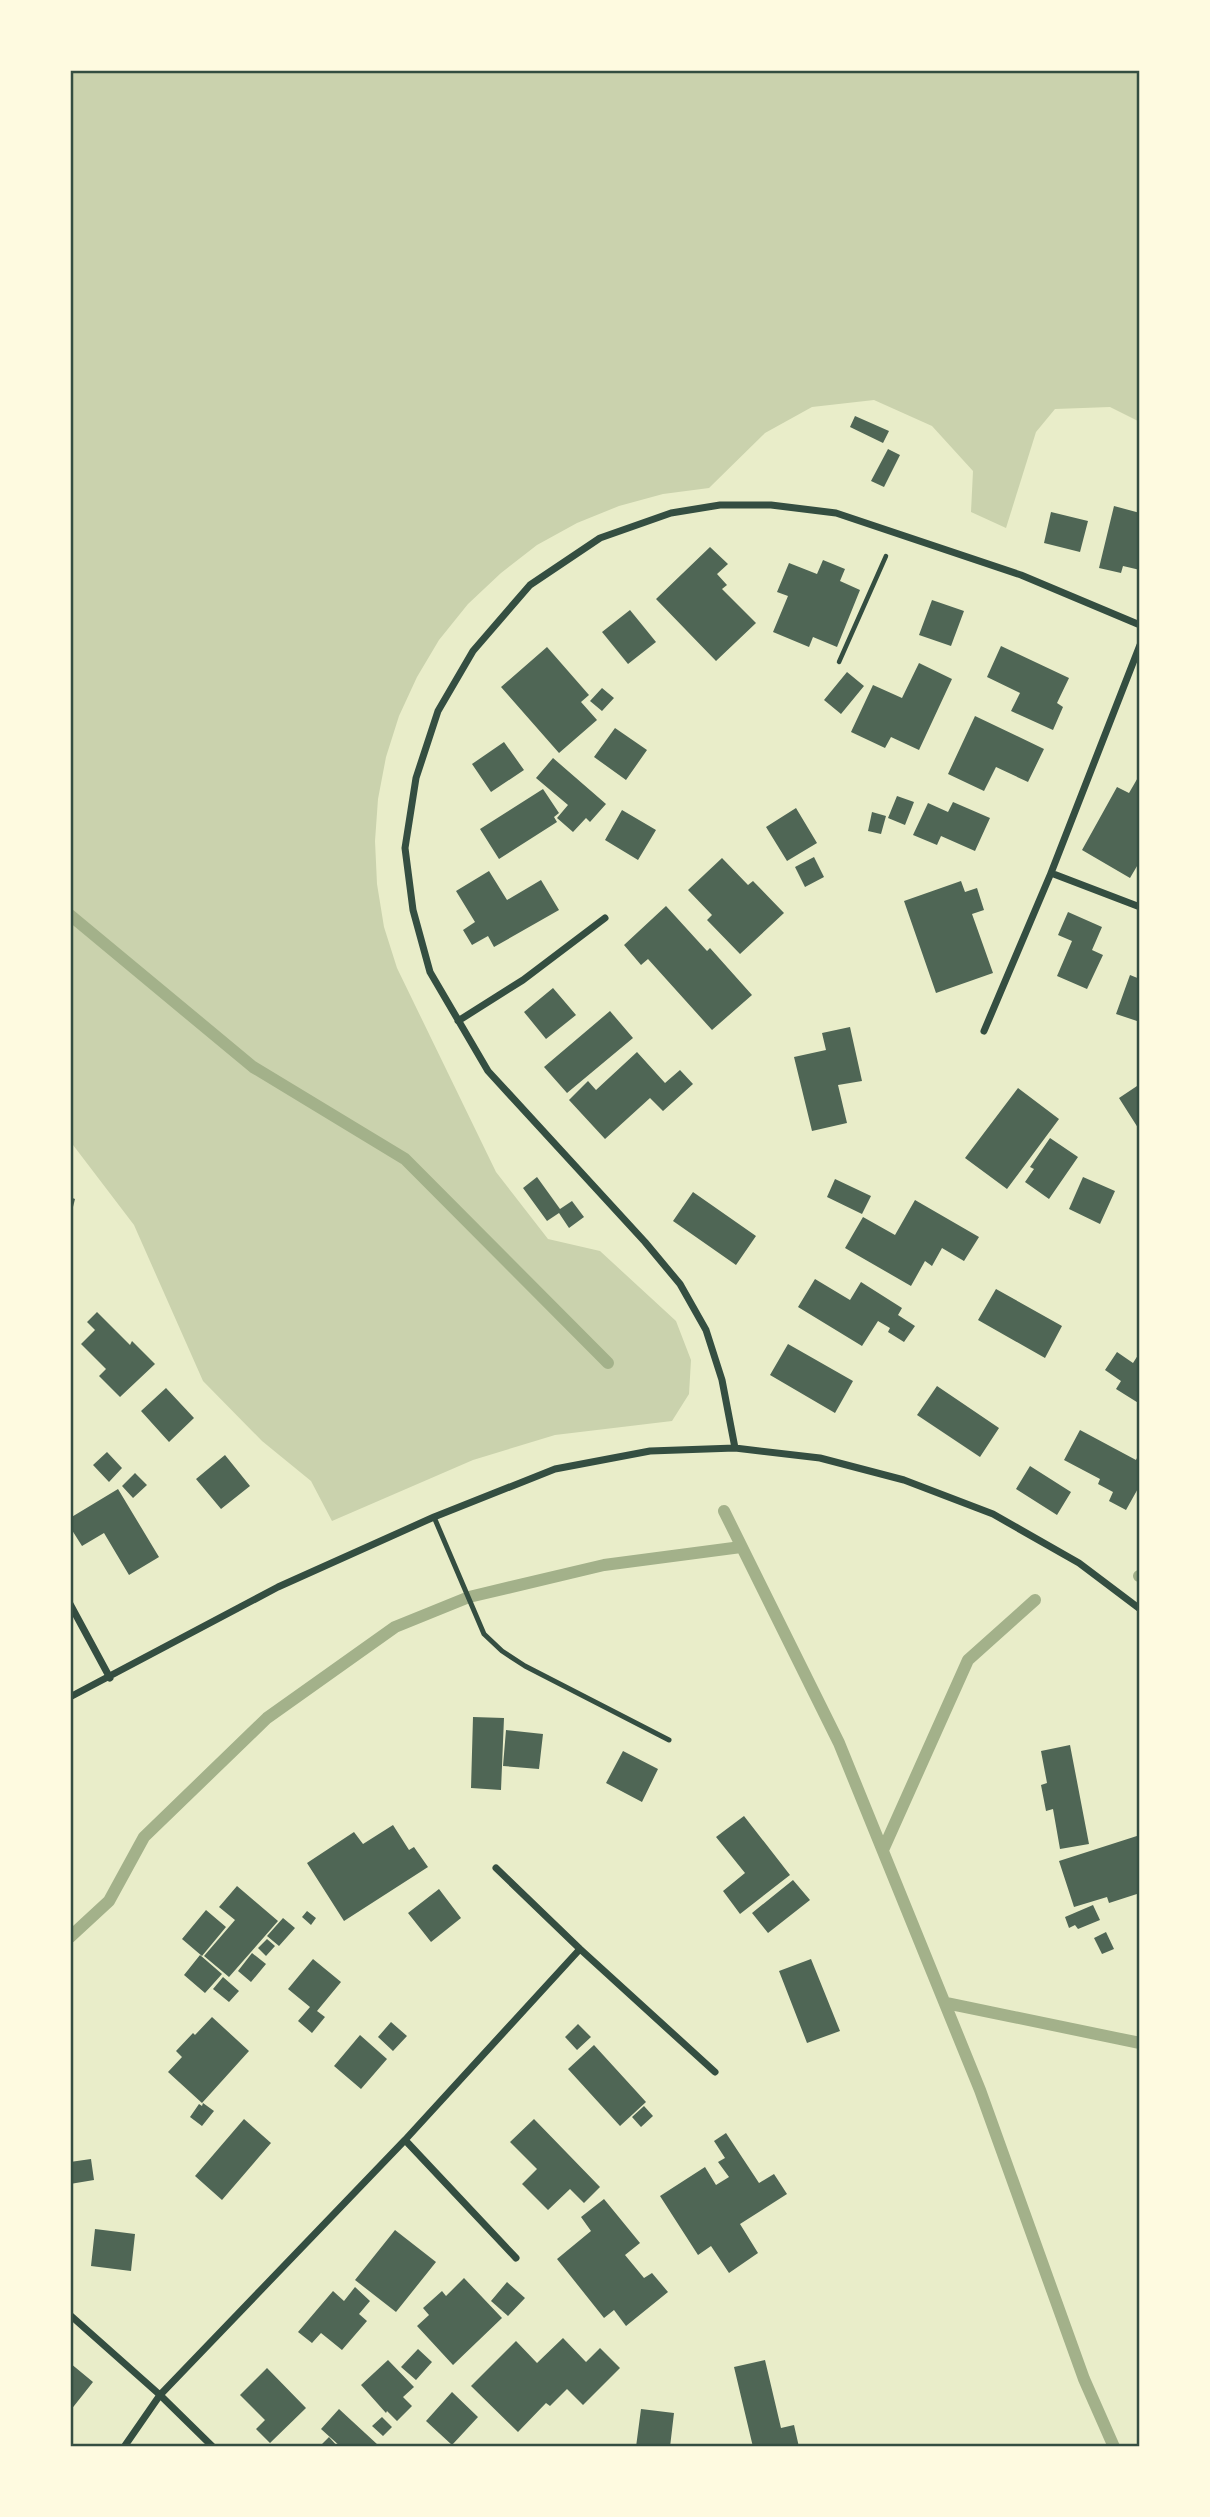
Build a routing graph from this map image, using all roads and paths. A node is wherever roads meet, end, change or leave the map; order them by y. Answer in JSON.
{"nodes":[{"id":1,"x":895,"y":533,"type":"junction"},
{"id":2,"x":1140,"y":625,"type":"edge"},
{"id":3,"x":1140,"y":645,"type":"edge"},
{"id":4,"x":839,"y":662,"type":"dead end"},
{"id":5,"x":1051,"y":873,"type":"junction"},
{"id":6,"x":1140,"y":907,"type":"edge"},
{"id":7,"x":604,"y":918,"type":"dead end"},
{"id":8,"x":458,"y":1021,"type":"junction"},
{"id":9,"x":984,"y":1031,"type":"dead end"},
{"id":10,"x":735,"y":1448,"type":"junction"},
{"id":11,"x":434,"y":1517,"type":"junction"},
{"id":12,"x":70,"y":1604,"type":"edge"},
{"id":13,"x":1140,"y":1609,"type":"edge"},
{"id":14,"x":110,"y":1678,"type":"junction"},
{"id":15,"x":70,"y":1697,"type":"edge"},
{"id":16,"x":669,"y":1740,"type":"dead end"},
{"id":17,"x":496,"y":1868,"type":"dead end"},
{"id":18,"x":580,"y":1949,"type":"junction"},
{"id":19,"x":715,"y":2073,"type":"dead end"},
{"id":20,"x":405,"y":2140,"type":"junction"},
{"id":21,"x":516,"y":2258,"type":"dead end"},
{"id":22,"x":70,"y":2315,"type":"edge"},
{"id":23,"x":160,"y":2395,"type":"junction"},
{"id":24,"x":124,"y":2447,"type":"edge"},
{"id":25,"x":213,"y":2447,"type":"edge"}],
"edges":[{"from":1,"to":2,"type":"street"},
{"from":1,"to":4,"type":"path"},
{"from":1,"to":8,"type":"street"},
{"from":3,"to":5,"type":"street"},
{"from":5,"to":6,"type":"street"},
{"from":5,"to":9,"type":"street"},
{"from":7,"to":8,"type":"street"},
{"from":8,"to":10,"type":"street"},
{"from":10,"to":11,"type":"street"},
{"from":10,"to":13,"type":"street"},
{"from":11,"to":14,"type":"street"},
{"from":11,"to":16,"type":"lane"},
{"from":12,"to":14,"type":"street"},
{"from":14,"to":15,"type":"street"},
{"from":17,"to":18,"type":"street"},
{"from":18,"to":19,"type":"street"},
{"from":18,"to":20,"type":"street"},
{"from":20,"to":21,"type":"street"},
{"from":20,"to":23,"type":"street"},
{"from":22,"to":23,"type":"street"},
{"from":23,"to":24,"type":"street"},
{"from":23,"to":25,"type":"street"}]}
